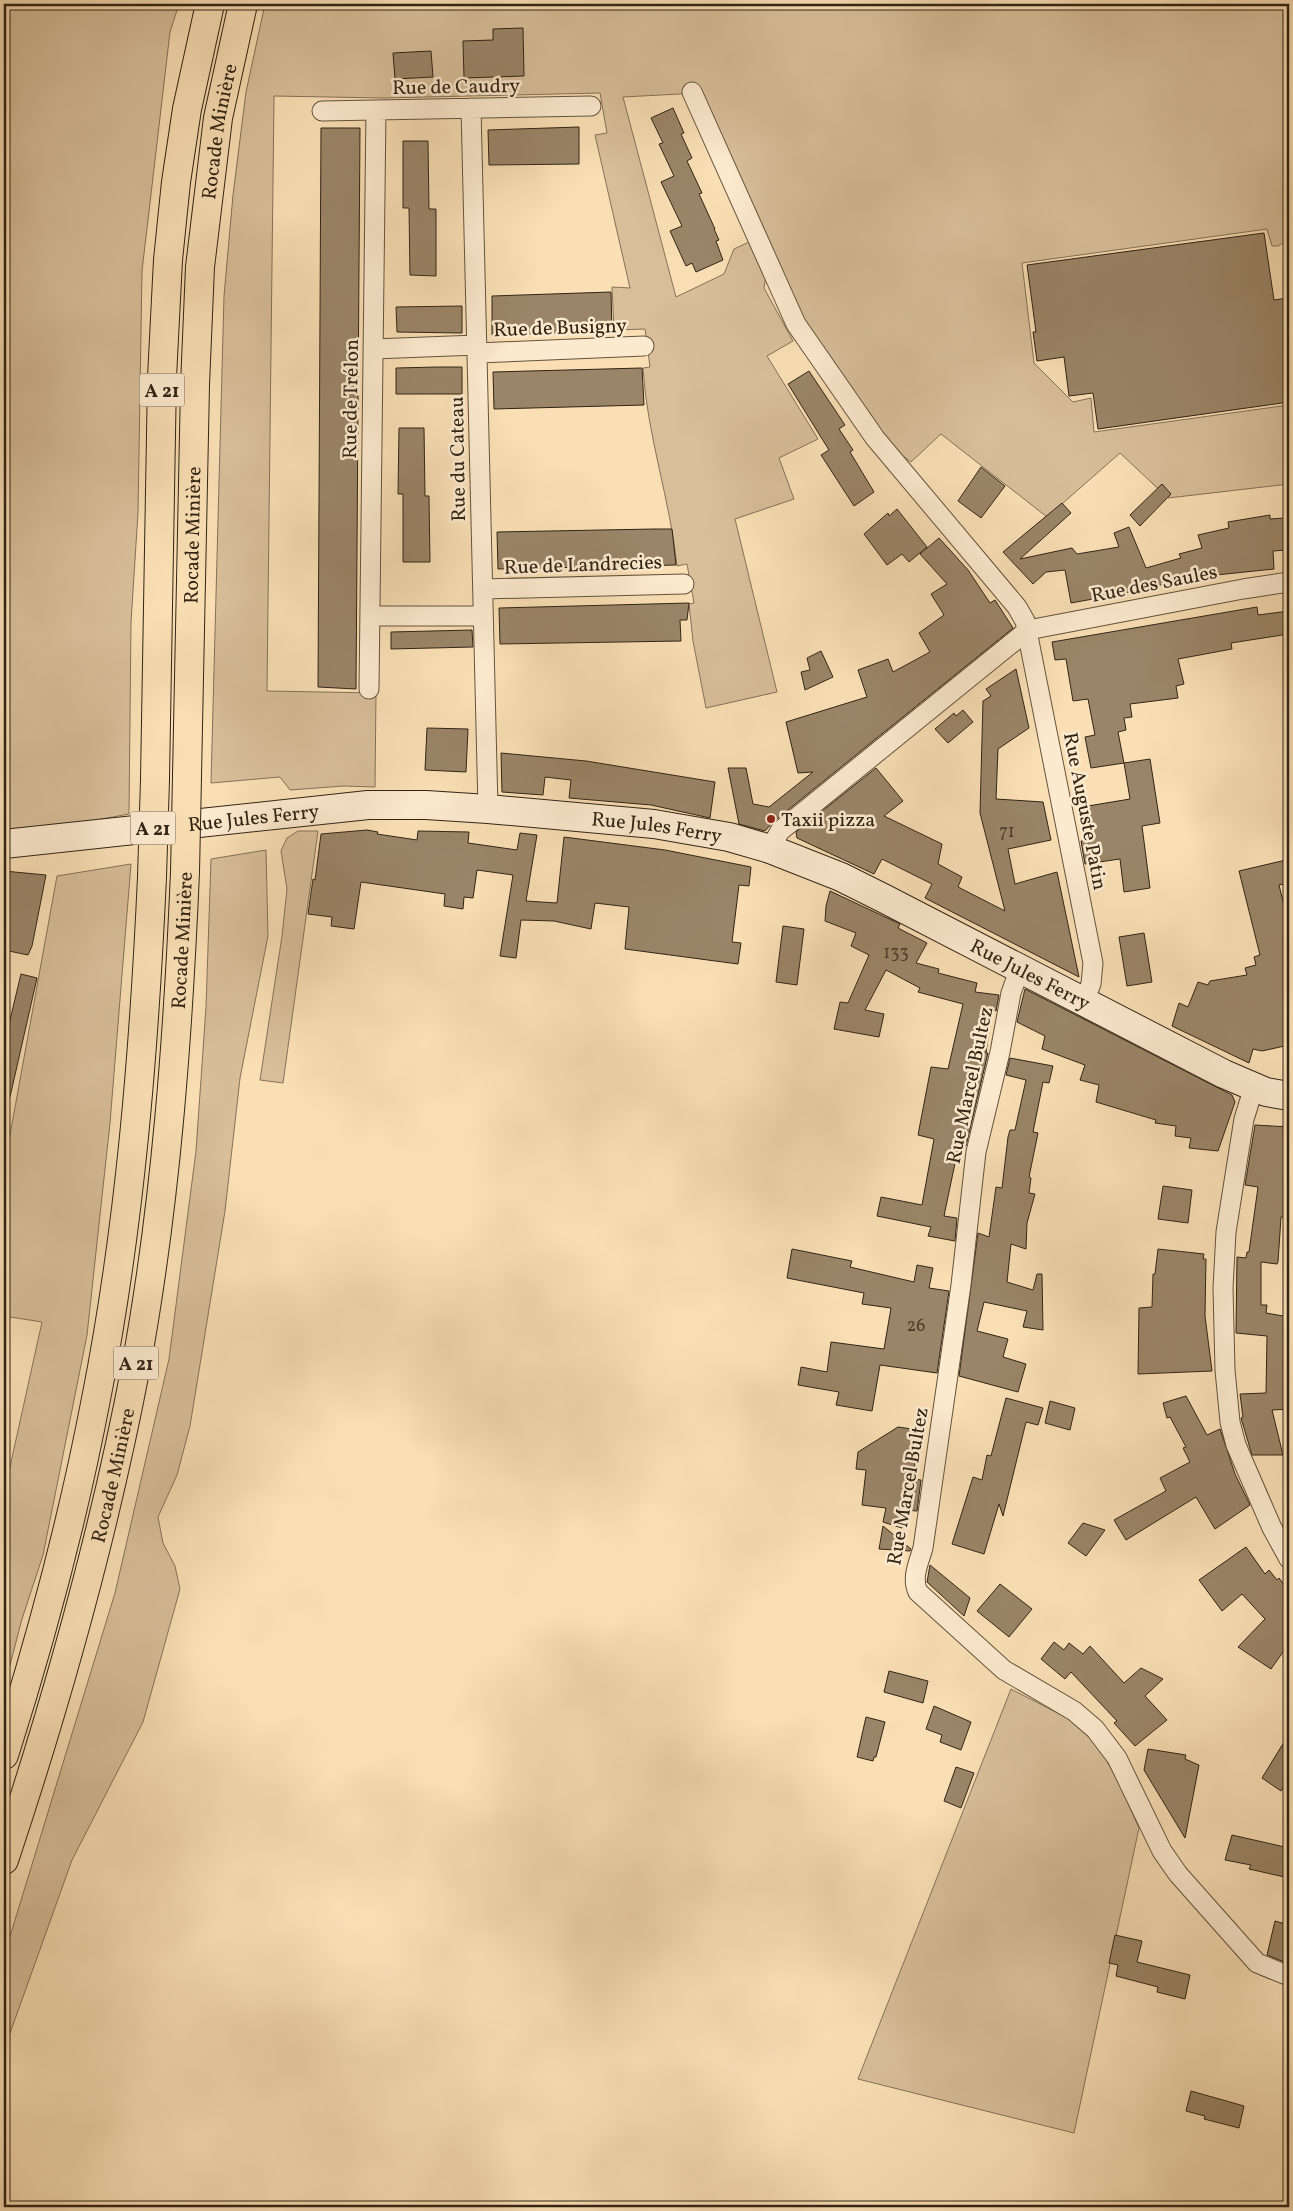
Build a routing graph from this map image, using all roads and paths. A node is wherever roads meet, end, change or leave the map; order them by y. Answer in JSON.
{"nodes":[{"id":1,"x":210,"y":4,"type":"edge"},
{"id":2,"x":244,"y":4,"type":"edge"},
{"id":3,"x":692,"y":92,"type":"dead end"},
{"id":4,"x":591,"y":106,"type":"dead end"},
{"id":5,"x":471,"y":108,"type":"junction"},
{"id":6,"x":376,"y":110,"type":"junction"},
{"id":7,"x":322,"y":111,"type":"dead end"},
{"id":8,"x":644,"y":346,"type":"dead end"},
{"id":9,"x":373,"y":349,"type":"junction"},
{"id":10,"x":477,"y":349,"type":"junction"},
{"id":11,"x":1289,"y":582,"type":"edge"},
{"id":12,"x":684,"y":584,"type":"dead end"},
{"id":13,"x":483,"y":589,"type":"junction"},
{"id":14,"x":370,"y":616,"type":"junction"},
{"id":15,"x":483,"y":616,"type":"junction"},
{"id":16,"x":1028,"y":630,"type":"junction"},
{"id":17,"x":369,"y":689,"type":"dead end"},
{"id":18,"x":488,"y":809,"type":"junction"},
{"id":19,"x":4,"y":844,"type":"edge"},
{"id":20,"x":770,"y":849,"type":"junction"},
{"id":21,"x":1020,"y":968,"type":"junction"},
{"id":22,"x":1084,"y":1001,"type":"junction"},
{"id":23,"x":1254,"y":1088,"type":"junction"},
{"id":24,"x":1289,"y":1096,"type":"edge"},
{"id":25,"x":1289,"y":1559,"type":"edge"},
{"id":26,"x":4,"y":1755,"type":"edge"},
{"id":27,"x":7,"y":1850,"type":"edge"},
{"id":28,"x":4,"y":1880,"type":"edge"},
{"id":29,"x":1289,"y":1976,"type":"edge"}],
"edges":[{"from":1,"to":26,"type":"highway","name":"Rocade Minière","number":"A 21","bridge":true},
{"from":2,"to":27,"type":"highway","name":"Rocade Minière","number":"A 21","bridge":true},
{"from":3,"to":16,"type":"street","name":"Rue Auguste Patin"},
{"from":4,"to":5,"type":"street","name":"Rue de Caudry"},
{"from":5,"to":6,"type":"street","name":"Rue de Caudry"},
{"from":5,"to":10,"type":"street","name":"Rue du Cateau"},
{"from":6,"to":7,"type":"street","name":"Rue de Caudry"},
{"from":6,"to":9,"type":"street","name":"Rue de Trélon"},
{"from":8,"to":10,"type":"street","name":"Rue de Busigny"},
{"from":9,"to":10,"type":"street","name":"Rue de Busigny"},
{"from":9,"to":14,"type":"street","name":"Rue de Trélon"},
{"from":10,"to":13,"type":"street","name":"Rue du Cateau"},
{"from":11,"to":16,"type":"street","name":"Rue des Saules"},
{"from":12,"to":13,"type":"street","name":"Rue de Landrecies"},
{"from":13,"to":15,"type":"street","name":"Rue du Cateau"},
{"from":14,"to":15,"type":"street"},
{"from":14,"to":17,"type":"street","name":"Rue de Trélon"},
{"from":15,"to":18,"type":"street","name":"Rue du Cateau"},
{"from":16,"to":20,"type":"street"},
{"from":16,"to":22,"type":"street","name":"Rue Auguste Patin"},
{"from":18,"to":19,"type":"street","name":"Rue Jules Ferry"},
{"from":18,"to":20,"type":"street","name":"Rue Jules Ferry"},
{"from":20,"to":21,"type":"street","name":"Rue Jules Ferry"},
{"from":21,"to":22,"type":"street","name":"Rue Jules Ferry"},
{"from":21,"to":29,"type":"street","name":"Rue Marcel Bultez"},
{"from":22,"to":23,"type":"street","name":"Rue Jules Ferry"},
{"from":23,"to":24,"type":"street","name":"Rue Jules Ferry"},
{"from":23,"to":25,"type":"street"},
{"from":27,"to":28,"type":"highway","name":"Rocade Minière"}]}
